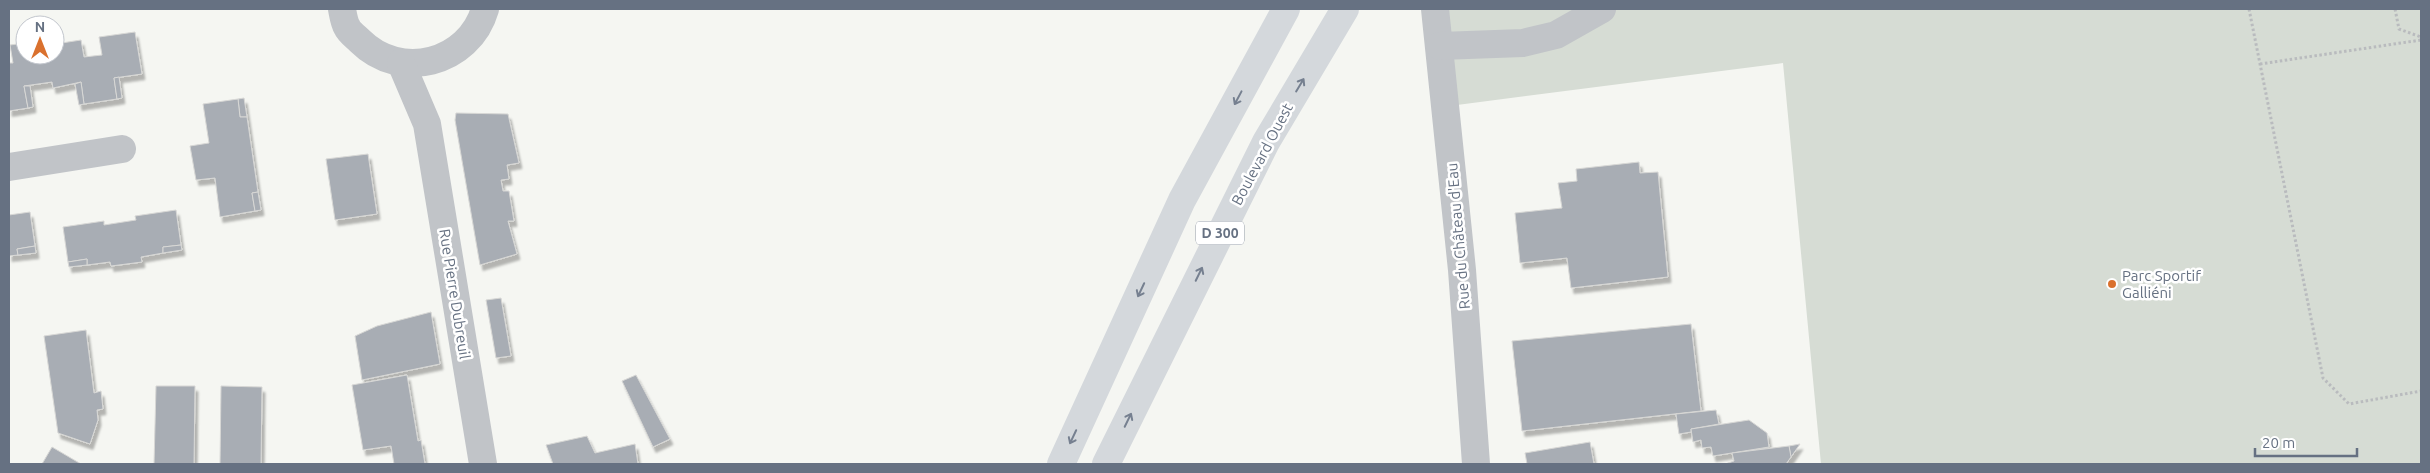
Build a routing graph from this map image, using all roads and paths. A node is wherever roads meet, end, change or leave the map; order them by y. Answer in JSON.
{"nodes":[{"id":1,"x":319,"y":9,"type":"edge"},
{"id":2,"x":485,"y":9,"type":"edge"},
{"id":3,"x":1286,"y":9,"type":"edge"},
{"id":4,"x":1346,"y":9,"type":"edge"},
{"id":5,"x":1436,"y":9,"type":"edge"},
{"id":6,"x":1602,"y":9,"type":"edge"},
{"id":7,"x":2249,"y":9,"type":"edge"},
{"id":8,"x":2395,"y":9,"type":"edge"},
{"id":9,"x":344,"y":18,"type":"edge"},
{"id":10,"x":2421,"y":39,"type":"edge"},
{"id":11,"x":1440,"y":46,"type":"junction"},
{"id":12,"x":432,"y":61,"type":"junction"},
{"id":13,"x":401,"y":63,"type":"junction"},
{"id":14,"x":2260,"y":64,"type":"junction"},
{"id":15,"x":427,"y":124,"type":"junction"},
{"id":16,"x":122,"y":149,"type":"dead end"},
{"id":17,"x":9,"y":167,"type":"edge"},
{"id":18,"x":2421,"y":391,"type":"edge"},
{"id":19,"x":483,"y":464,"type":"edge"},
{"id":20,"x":1061,"y":464,"type":"edge"},
{"id":21,"x":1106,"y":464,"type":"edge"},
{"id":22,"x":1476,"y":464,"type":"edge"}],
"edges":[{"from":1,"to":9,"type":"street"},
{"from":2,"to":12,"type":"street"},
{"from":3,"to":20,"type":"main road","number":"D 300","one_way":true},
{"from":21,"to":4,"type":"main road","name":"Boulevard Ouest","number":"D 300","one_way":true},
{"from":5,"to":11,"type":"street","name":"Rue du Château d'Eau"},
{"from":6,"to":11,"type":"street"},
{"from":7,"to":14,"type":"path"},
{"from":8,"to":10,"type":"path"},
{"from":9,"to":13,"type":"street"},
{"from":10,"to":14,"type":"path"},
{"from":11,"to":22,"type":"street","name":"Rue du Château d'Eau"},
{"from":12,"to":13,"type":"street"},
{"from":12,"to":15,"type":"street","name":"Rue Pierre Dubreuil"},
{"from":13,"to":15,"type":"street","name":"Rue Pierre Dubreuil"},
{"from":14,"to":18,"type":"path"},
{"from":15,"to":19,"type":"street","name":"Rue Pierre Dubreuil"},
{"from":16,"to":17,"type":"street"}]}
